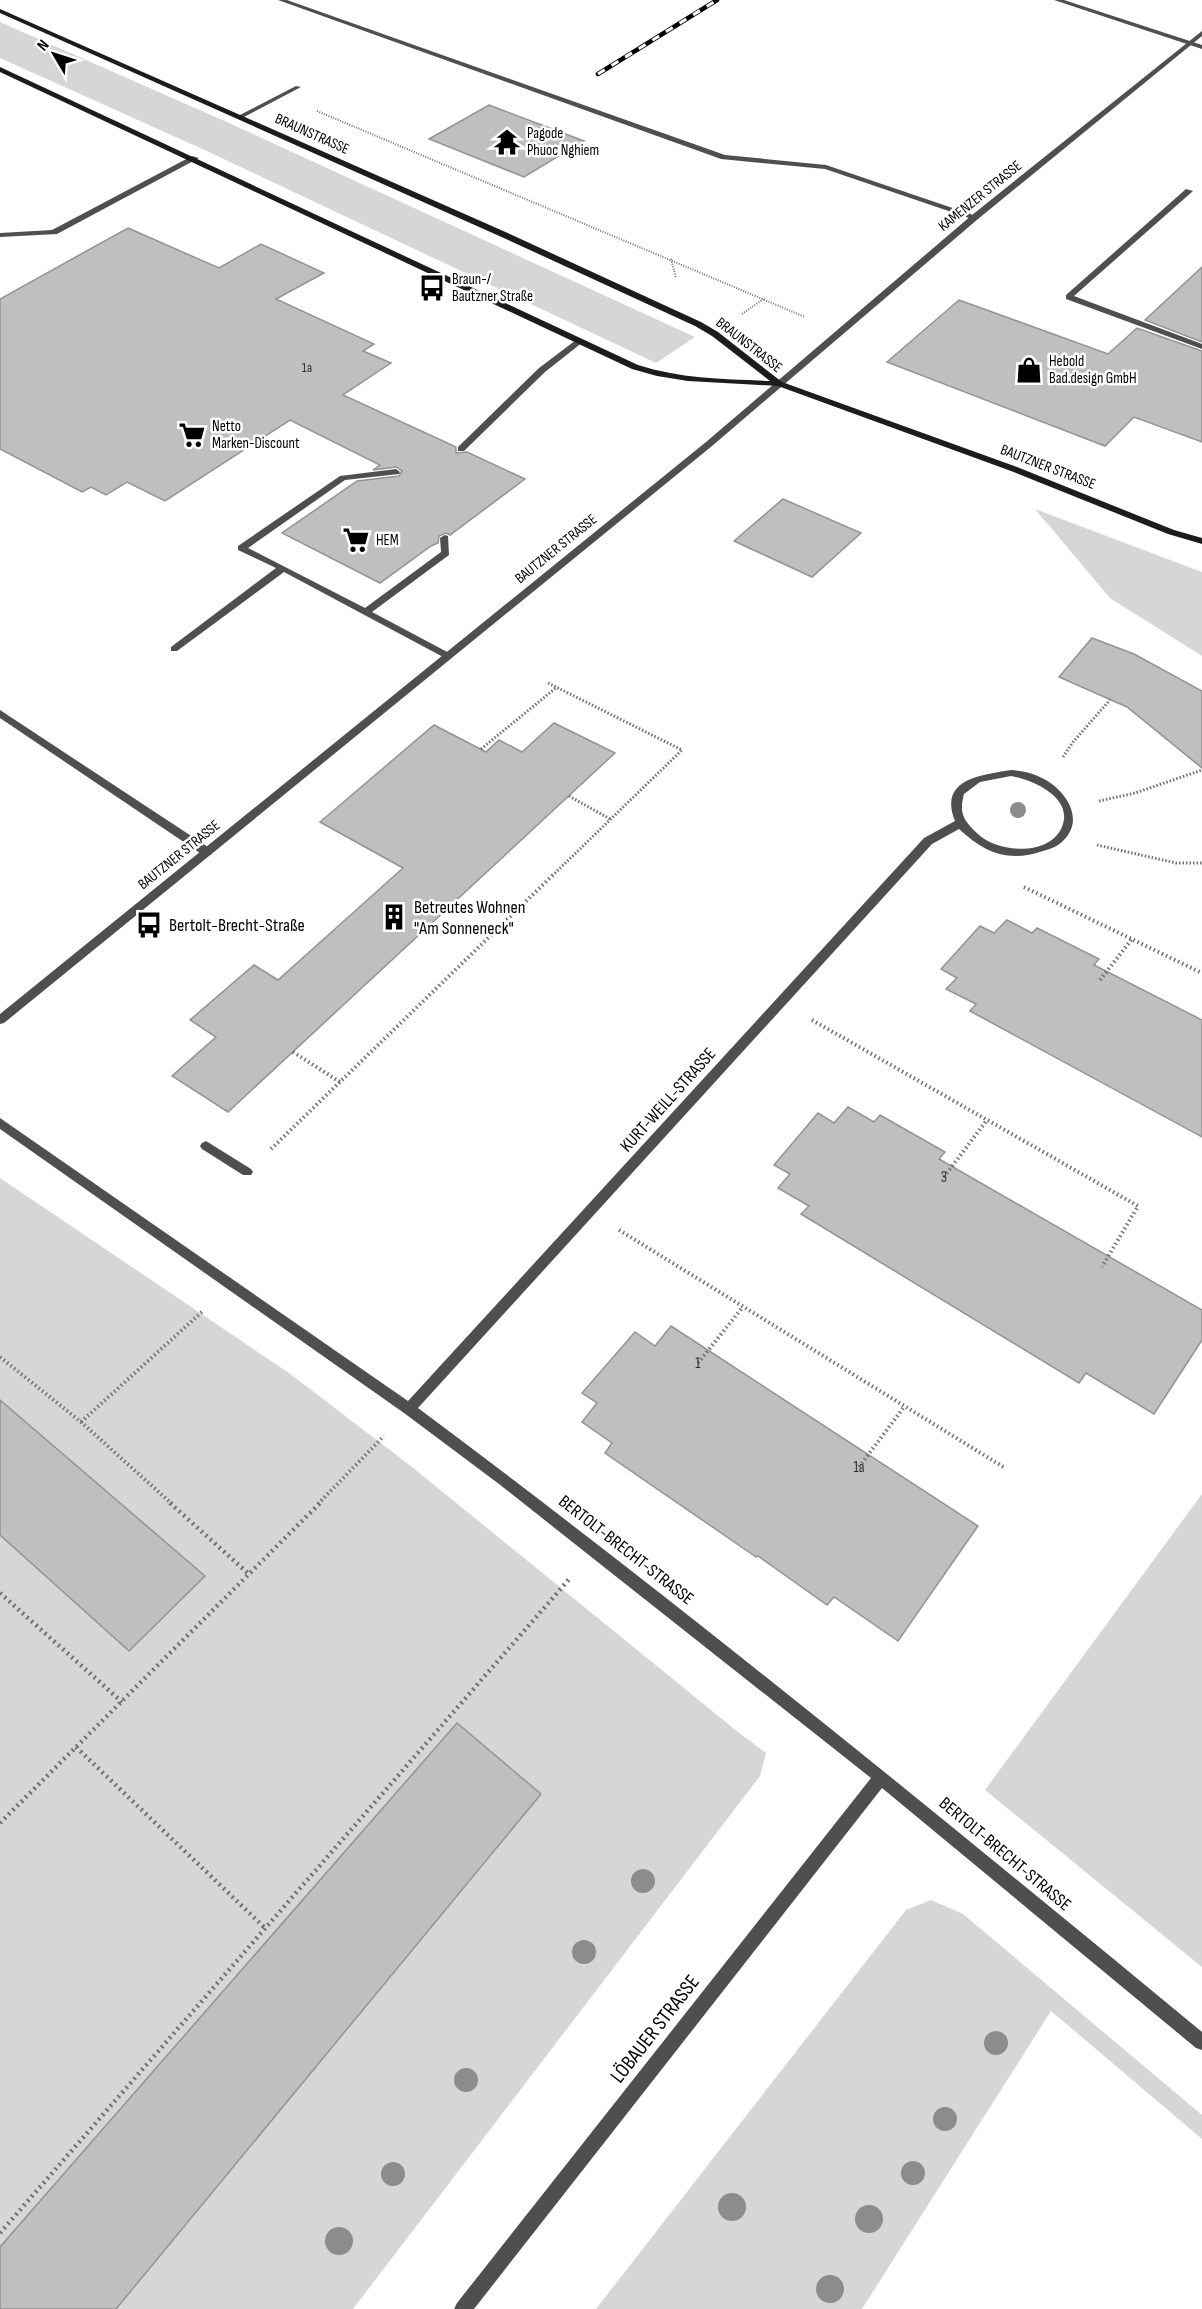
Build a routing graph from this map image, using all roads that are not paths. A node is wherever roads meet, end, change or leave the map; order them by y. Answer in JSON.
{"nodes":[{"id":1,"x":281,"y":0,"type":"edge"},
{"id":2,"x":1057,"y":0,"type":"edge"},
{"id":3,"x":0,"y":11,"type":"edge"},
{"id":4,"x":1202,"y":33,"type":"edge"},
{"id":5,"x":1189,"y":43,"type":"junction"},
{"id":6,"x":1202,"y":47,"type":"edge"},
{"id":7,"x":0,"y":69,"type":"edge"},
{"id":8,"x":298,"y":87,"type":"dead end"},
{"id":9,"x":240,"y":117,"type":"junction"},
{"id":10,"x":195,"y":158,"type":"junction"},
{"id":11,"x":1189,"y":191,"type":"dead end"},
{"id":12,"x":975,"y":218,"type":"junction"},
{"id":13,"x":0,"y":236,"type":"edge"},
{"id":14,"x":579,"y":342,"type":"junction"},
{"id":15,"x":1202,"y":347,"type":"edge"},
{"id":16,"x":779,"y":384,"type":"junction"},
{"id":17,"x":461,"y":449,"type":"dead end"},
{"id":18,"x":396,"y":472,"type":"dead end"},
{"id":19,"x":445,"y":538,"type":"dead end"},
{"id":20,"x":1202,"y":541,"type":"edge"},
{"id":21,"x":283,"y":568,"type":"junction"},
{"id":22,"x":365,"y":612,"type":"junction"},
{"id":23,"x":174,"y":649,"type":"dead end"},
{"id":24,"x":448,"y":656,"type":"junction"},
{"id":25,"x":0,"y":713,"type":"edge"},
{"id":26,"x":959,"y":824,"type":"junction"},
{"id":27,"x":207,"y":852,"type":"junction"},
{"id":28,"x":0,"y":1020,"type":"edge"},
{"id":29,"x":0,"y":1123,"type":"edge"},
{"id":30,"x":206,"y":1146,"type":"dead end"},
{"id":31,"x":247,"y":1172,"type":"road end"},
{"id":32,"x":410,"y":1409,"type":"junction"},
{"id":33,"x":881,"y":1777,"type":"junction"},
{"id":34,"x":1202,"y":2042,"type":"edge"},
{"id":35,"x":463,"y":2309,"type":"edge"}],
"edges":[{"from":1,"to":12,"type":"street"},
{"from":2,"to":5,"type":"street"},
{"from":3,"to":9,"type":"main road","name":"BRAUNSTRASSE"},
{"from":4,"to":5,"type":"street","name":"KAMENZER STRASSE"},
{"from":5,"to":6,"type":"street"},
{"from":5,"to":12,"type":"street","name":"KAMENZER STRASSE"},
{"from":7,"to":10,"type":"main road","name":"BRAUNSTRASSE"},
{"from":8,"to":9,"type":"street"},
{"from":9,"to":16,"type":"main road","name":"BRAUNSTRASSE"},
{"from":10,"to":13,"type":"street"},
{"from":10,"to":14,"type":"main road","name":"BRAUNSTRASSE"},
{"from":11,"to":15,"type":"street"},
{"from":12,"to":16,"type":"street","name":"KAMENZER STRASSE"},
{"from":14,"to":16,"type":"main road","name":"BRAUNSTRASSE"},
{"from":14,"to":17,"type":"street"},
{"from":16,"to":20,"type":"main road","name":"BAUTZNER STRASSE"},
{"from":16,"to":24,"type":"street","name":"BAUTZNER STRASSE"},
{"from":18,"to":21,"type":"street"},
{"from":19,"to":22,"type":"street"},
{"from":21,"to":22,"type":"street"},
{"from":21,"to":23,"type":"street"},
{"from":22,"to":24,"type":"street"},
{"from":24,"to":27,"type":"street","name":"BAUTZNER STRASSE"},
{"from":25,"to":27,"type":"street"},
{"from":26,"to":26,"type":"street"},
{"from":26,"to":32,"type":"street","name":"KURT-WEILL-STRASSE"},
{"from":27,"to":28,"type":"street","name":"BAUTZNER STRASSE"},
{"from":29,"to":32,"type":"street","name":"BERTOLT-BRECHT-STRASSE"},
{"from":30,"to":31,"type":"street"},
{"from":32,"to":33,"type":"street","name":"BERTOLT-BRECHT-STRASSE"},
{"from":33,"to":34,"type":"street","name":"BERTOLT-BRECHT-STRASSE"},
{"from":33,"to":35,"type":"street","name":"LÖBAUER STRASSE"}]}
